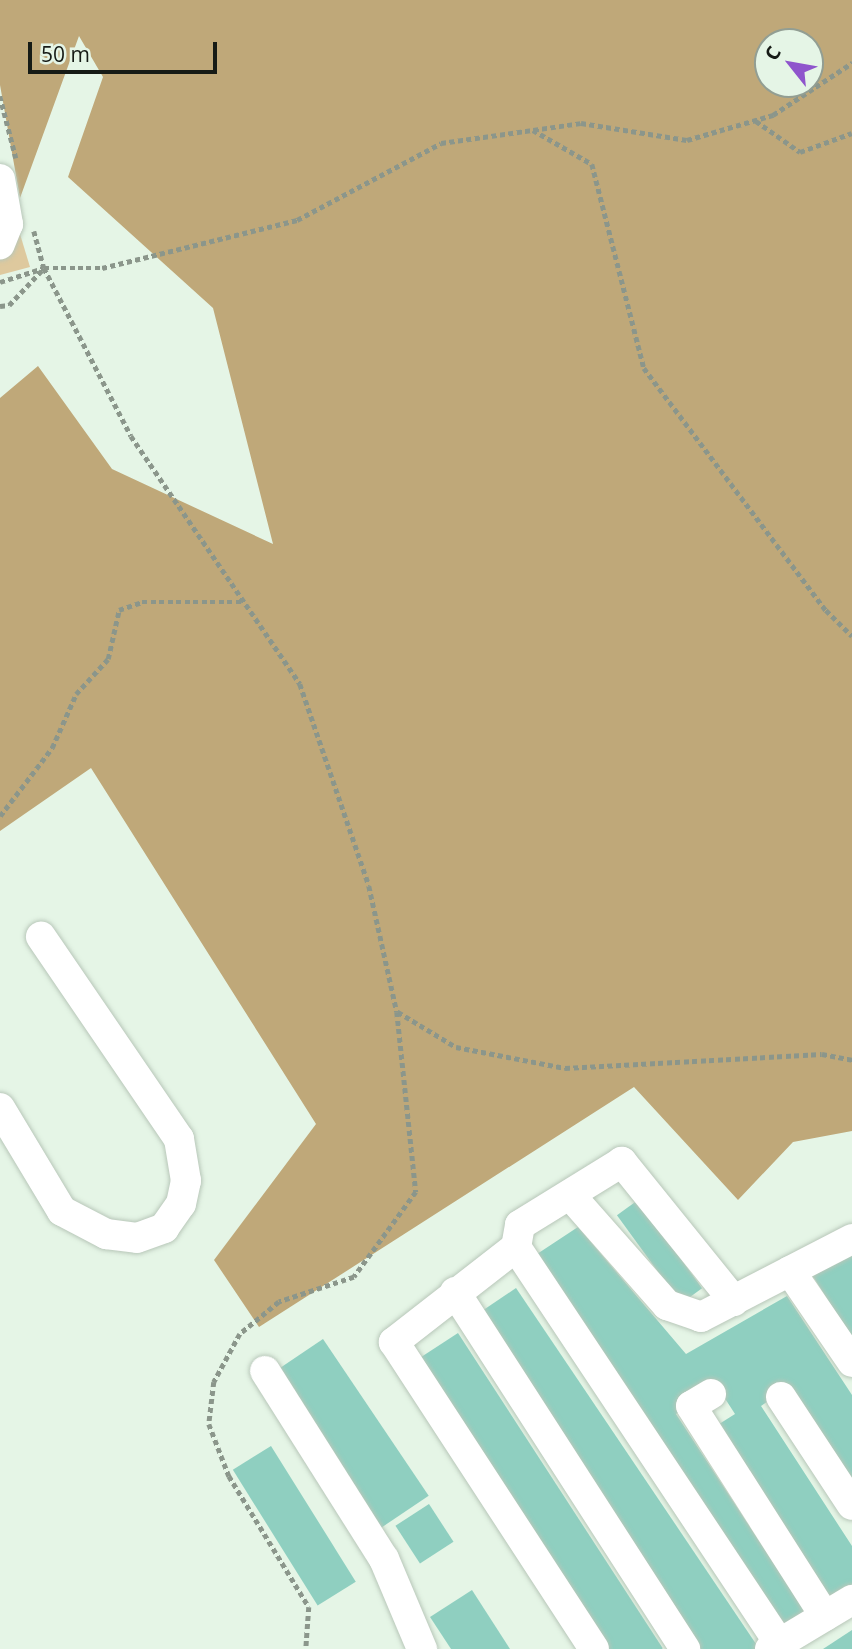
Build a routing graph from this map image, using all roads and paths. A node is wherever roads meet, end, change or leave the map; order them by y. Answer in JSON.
{"nodes":[{"id":1,"x":852,"y":63,"type":"edge"},
{"id":2,"x":755,"y":120,"type":"junction"},
{"id":3,"x":533,"y":130,"type":"junction"},
{"id":4,"x":852,"y":133,"type":"edge"},
{"id":5,"x":0,"y":179,"type":"edge"},
{"id":6,"x":0,"y":244,"type":"edge"},
{"id":7,"x":44,"y":268,"type":"junction"},
{"id":8,"x":0,"y":282,"type":"edge"},
{"id":9,"x":0,"y":306,"type":"edge"},
{"id":10,"x":244,"y":602,"type":"junction"},
{"id":11,"x":852,"y":636,"type":"edge"},
{"id":12,"x":0,"y":816,"type":"edge"},
{"id":13,"x":41,"y":937,"type":"dead end"},
{"id":14,"x":397,"y":1012,"type":"junction"},
{"id":15,"x":852,"y":1060,"type":"edge"},
{"id":16,"x":0,"y":1108,"type":"edge"},
{"id":17,"x":569,"y":1195,"type":"junction"},
{"id":18,"x":852,"y":1239,"type":"edge"},
{"id":19,"x":516,"y":1247,"type":"junction"},
{"id":20,"x":790,"y":1271,"type":"junction"},
{"id":21,"x":455,"y":1292,"type":"junction"},
{"id":22,"x":734,"y":1301,"type":"junction"},
{"id":23,"x":852,"y":1362,"type":"edge"},
{"id":24,"x":265,"y":1371,"type":"dead end"},
{"id":25,"x":711,"y":1394,"type":"dead end"},
{"id":26,"x":780,"y":1397,"type":"dead end"},
{"id":27,"x":852,"y":1505,"type":"edge"},
{"id":28,"x":852,"y":1600,"type":"edge"},
{"id":29,"x":825,"y":1616,"type":"junction"},
{"id":30,"x":775,"y":1646,"type":"edge"},
{"id":31,"x":306,"y":1649,"type":"edge"},
{"id":32,"x":422,"y":1649,"type":"edge"},
{"id":33,"x":594,"y":1649,"type":"edge"},
{"id":34,"x":685,"y":1649,"type":"edge"}],
"edges":[{"from":1,"to":2,"type":"path"},
{"from":2,"to":3,"type":"path"},
{"from":2,"to":4,"type":"path"},
{"from":3,"to":7,"type":"path"},
{"from":3,"to":11,"type":"path"},
{"from":5,"to":6,"type":"street"},
{"from":7,"to":8,"type":"path"},
{"from":7,"to":9,"type":"path"},
{"from":7,"to":10,"type":"path"},
{"from":10,"to":12,"type":"path"},
{"from":10,"to":14,"type":"path"},
{"from":13,"to":16,"type":"street"},
{"from":14,"to":15,"type":"path"},
{"from":14,"to":31,"type":"path"},
{"from":17,"to":19,"type":"street"},
{"from":17,"to":22,"type":"street"},
{"from":17,"to":22,"type":"street"},
{"from":18,"to":20,"type":"street"},
{"from":19,"to":21,"type":"street"},
{"from":19,"to":30,"type":"street"},
{"from":20,"to":22,"type":"street"},
{"from":20,"to":23,"type":"street"},
{"from":21,"to":33,"type":"street"},
{"from":21,"to":34,"type":"street"},
{"from":24,"to":32,"type":"street"},
{"from":25,"to":29,"type":"street"},
{"from":26,"to":27,"type":"street"},
{"from":28,"to":29,"type":"street"},
{"from":29,"to":30,"type":"street"}]}
